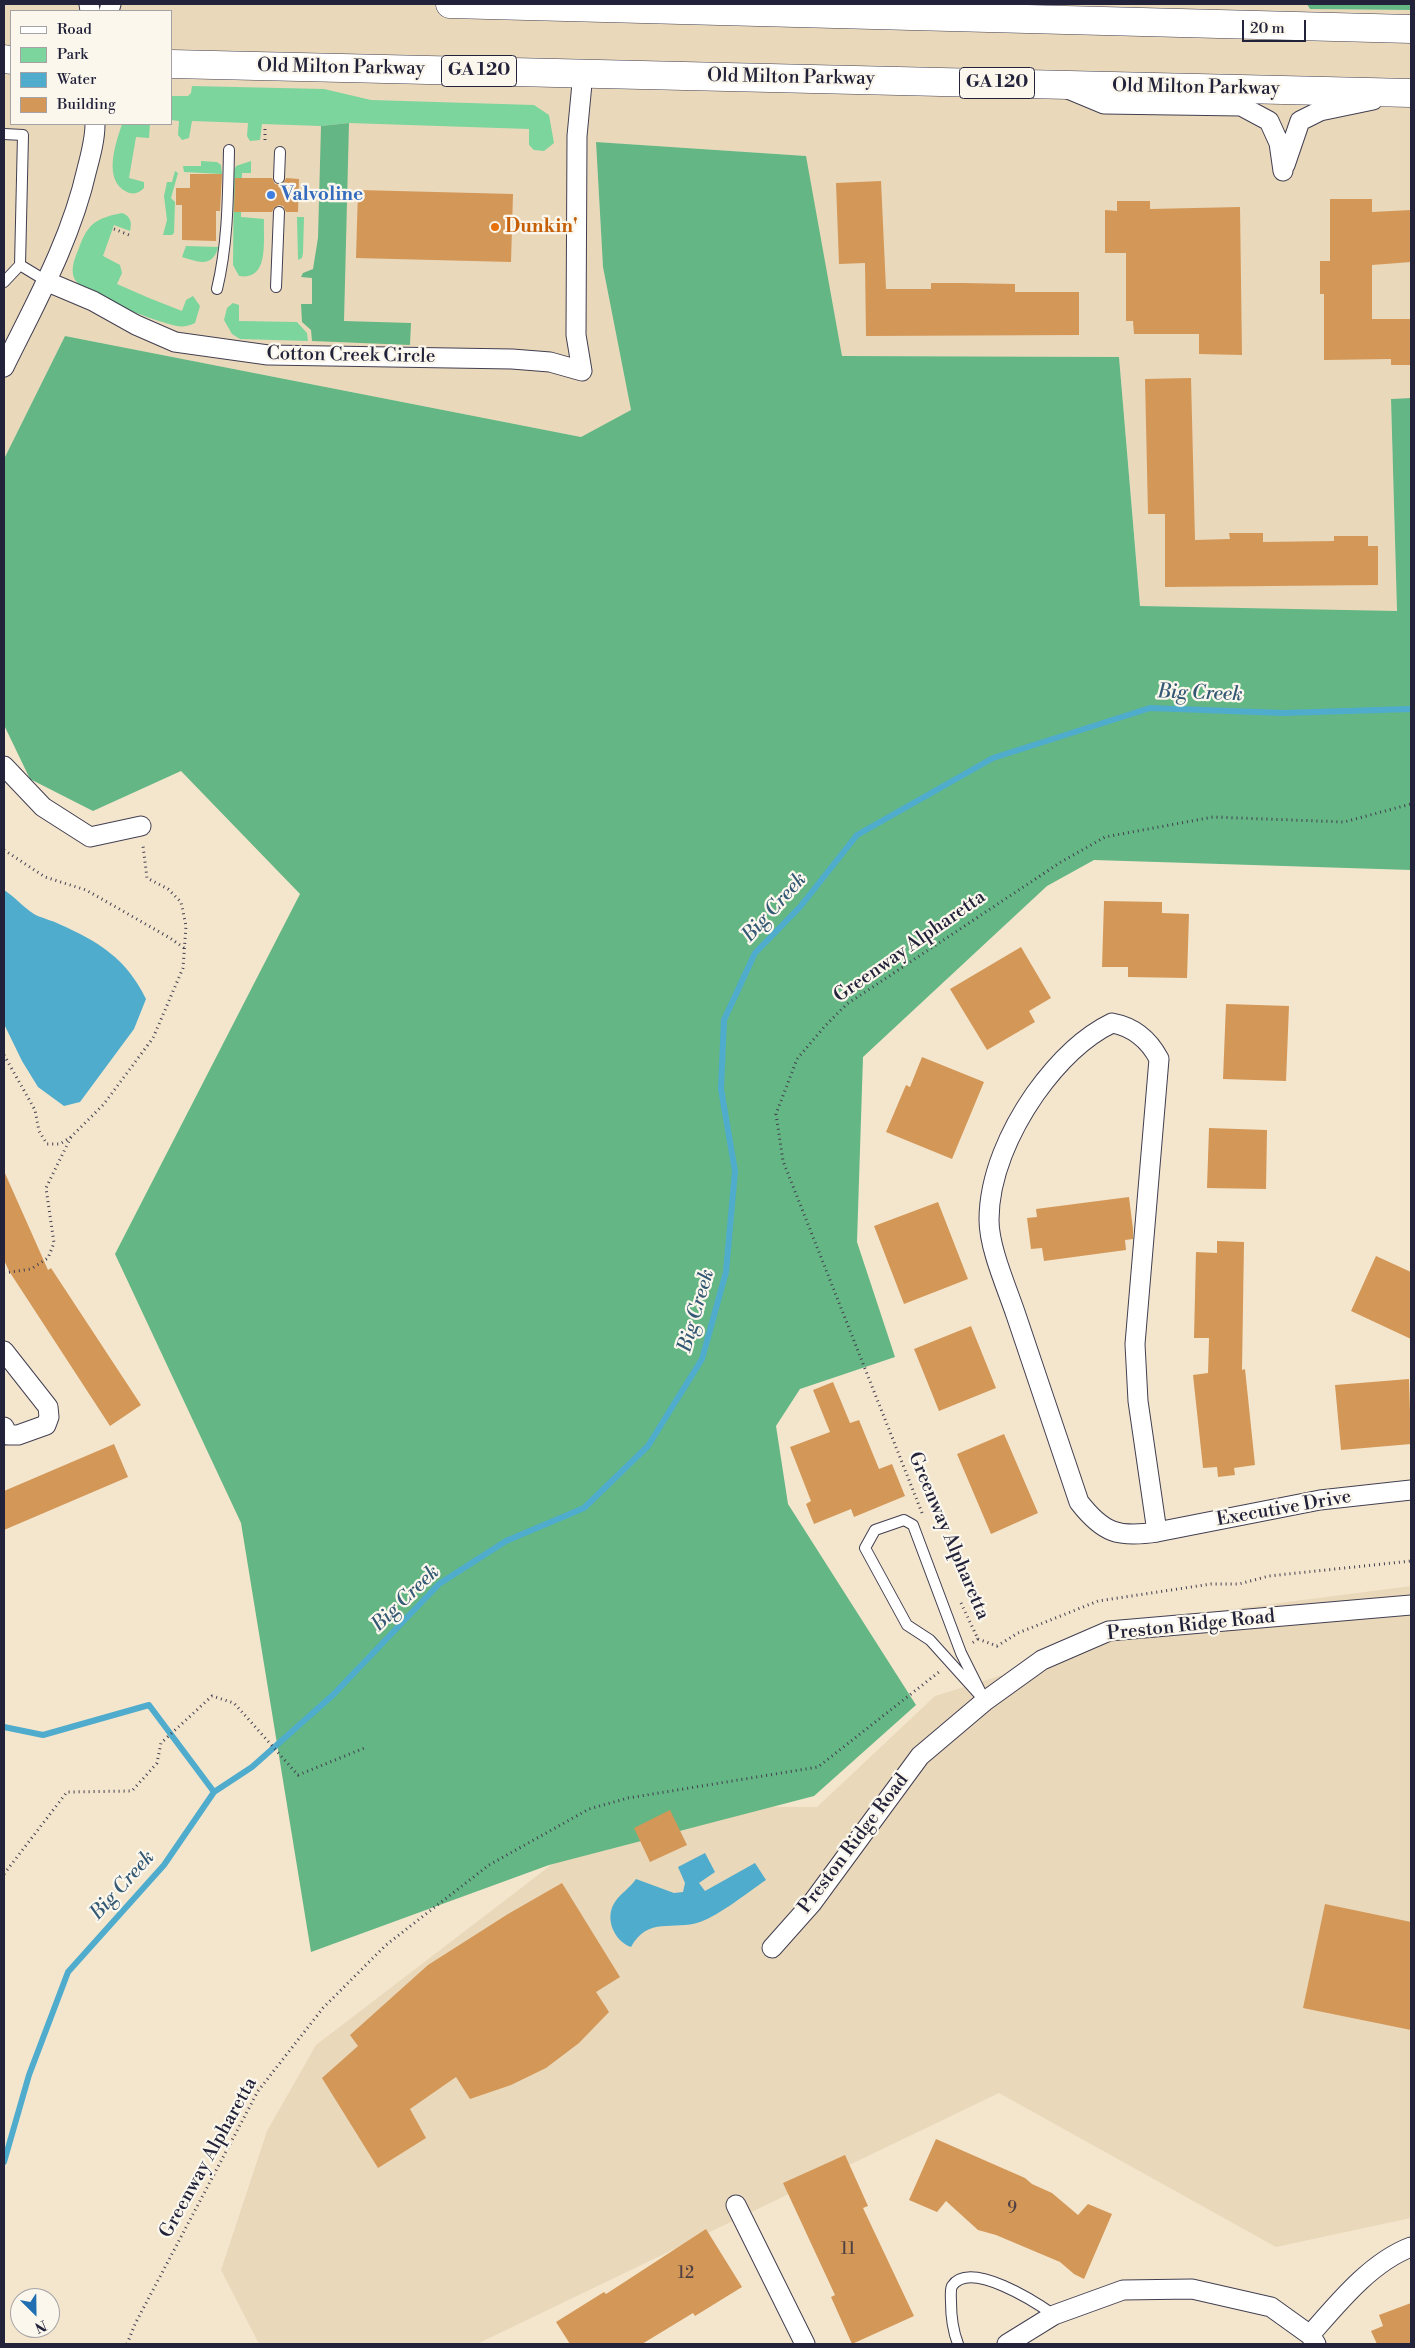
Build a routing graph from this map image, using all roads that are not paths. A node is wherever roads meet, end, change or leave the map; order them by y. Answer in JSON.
{"nodes":[{"id":1,"x":450,"y":4,"type":"edge"},
{"id":2,"x":734,"y":4,"type":"edge"},
{"id":3,"x":993,"y":7,"type":"dead end"},
{"id":4,"x":689,"y":10,"type":"junction"},
{"id":5,"x":1061,"y":20,"type":"junction"},
{"id":6,"x":1411,"y":29,"type":"edge"},
{"id":7,"x":172,"y":64,"type":"edge"},
{"id":8,"x":583,"y":73,"type":"junction"},
{"id":9,"x":1058,"y":84,"type":"junction"},
{"id":10,"x":1409,"y":93,"type":"edge"},
{"id":11,"x":95,"y":125,"type":"edge"},
{"id":12,"x":4,"y":134,"type":"edge"},
{"id":13,"x":229,"y":150,"type":"dead end"},
{"id":14,"x":280,"y":152,"type":"dead end"},
{"id":15,"x":279,"y":178,"type":"dead end"},
{"id":16,"x":278,"y":212,"type":"dead end"},
{"id":17,"x":20,"y":265,"type":"junction"},
{"id":18,"x":4,"y":282,"type":"edge"},
{"id":19,"x":48,"y":282,"type":"junction"},
{"id":20,"x":276,"y":287,"type":"dead end"},
{"id":21,"x":217,"y":289,"type":"dead end"},
{"id":22,"x":4,"y":367,"type":"edge"},
{"id":23,"x":4,"y":766,"type":"edge"},
{"id":24,"x":141,"y":826,"type":"road end"},
{"id":25,"x":4,"y":1351,"type":"edge"},
{"id":26,"x":4,"y":1427,"type":"edge"},
{"id":27,"x":1411,"y":1490,"type":"edge"},
{"id":28,"x":1157,"y":1532,"type":"junction"},
{"id":29,"x":1411,"y":1605,"type":"edge"},
{"id":30,"x":985,"y":1701,"type":"junction"},
{"id":31,"x":772,"y":1948,"type":"dead end"},
{"id":32,"x":736,"y":2205,"type":"dead end"},
{"id":33,"x":1411,"y":2247,"type":"edge"},
{"id":34,"x":1054,"y":2315,"type":"junction"},
{"id":35,"x":1313,"y":2340,"type":"edge"},
{"id":36,"x":805,"y":2344,"type":"edge"},
{"id":37,"x":958,"y":2344,"type":"edge"},
{"id":38,"x":1007,"y":2344,"type":"edge"}],
"edges":[{"from":1,"to":4,"type":"highway"},
{"from":2,"to":4,"type":"lane"},
{"from":3,"to":5,"type":"lane"},
{"from":4,"to":5,"type":"highway"},
{"from":5,"to":6,"type":"highway"},
{"from":7,"to":8,"type":"highway","name":"Old Milton Parkway","number":"GA 120"},
{"from":8,"to":9,"type":"highway","name":"Old Milton Parkway","number":"GA 120"},
{"from":8,"to":19,"type":"street","name":"Cotton Creek Circle"},
{"from":9,"to":10,"type":"highway","name":"Old Milton Parkway","number":"GA 120"},
{"from":9,"to":10,"type":"street"},
{"from":11,"to":19,"type":"street"},
{"from":12,"to":17,"type":"lane"},
{"from":13,"to":21,"type":"lane"},
{"from":14,"to":15,"type":"lane"},
{"from":16,"to":20,"type":"lane"},
{"from":17,"to":18,"type":"lane"},
{"from":17,"to":19,"type":"lane"},
{"from":19,"to":22,"type":"street"},
{"from":23,"to":24,"type":"street"},
{"from":25,"to":26,"type":"street"},
{"from":27,"to":28,"type":"street","name":"Executive Drive"},
{"from":28,"to":28,"type":"street","name":"Executive Drive"},
{"from":29,"to":30,"type":"street","name":"Preston Ridge Road"},
{"from":30,"to":30,"type":"lane"},
{"from":30,"to":31,"type":"street","name":"Preston Ridge Road"},
{"from":32,"to":36,"type":"street"},
{"from":33,"to":35,"type":"street"},
{"from":34,"to":35,"type":"street"},
{"from":34,"to":37,"type":"lane"},
{"from":34,"to":38,"type":"street"}]}
